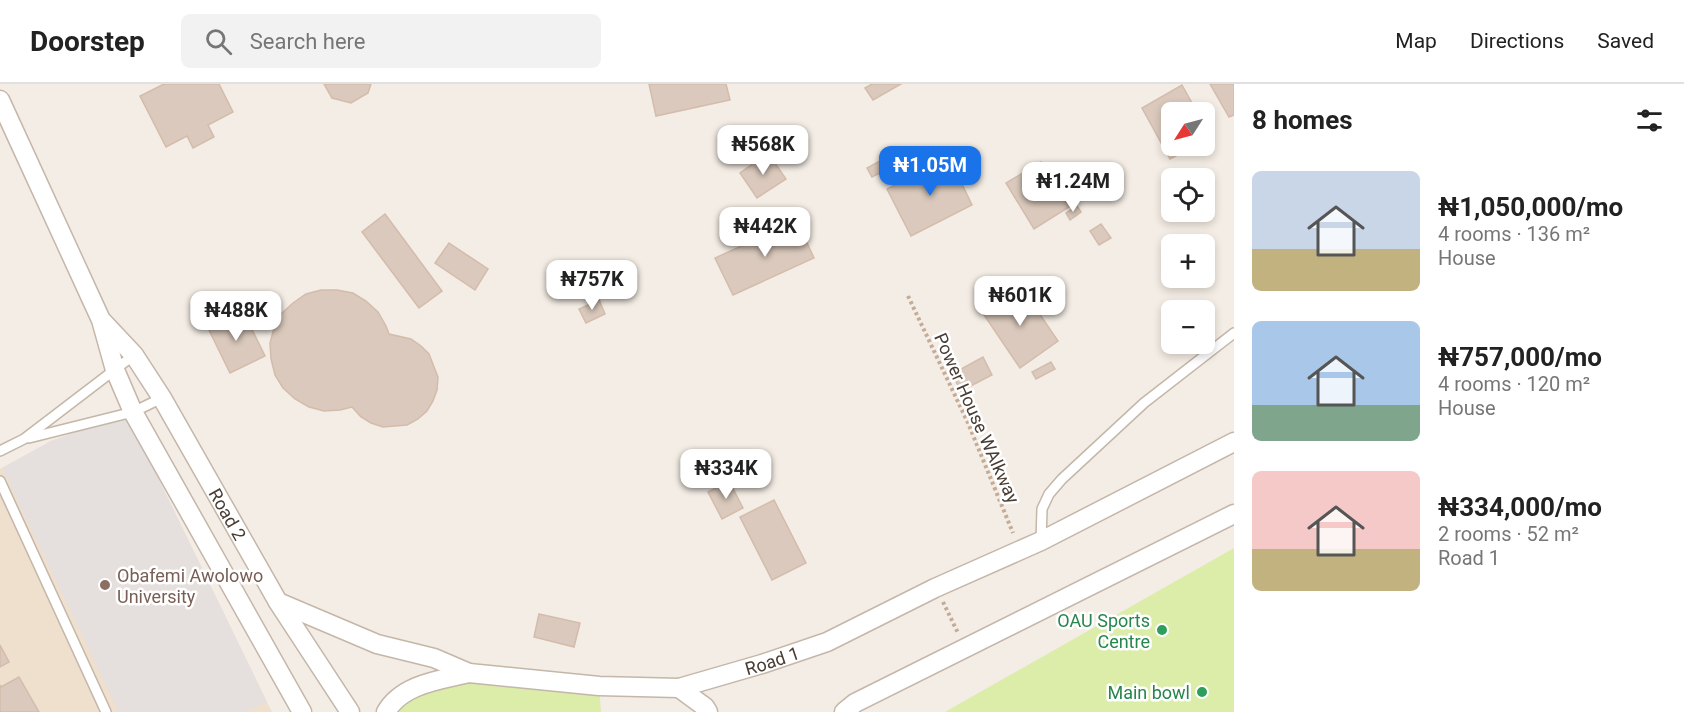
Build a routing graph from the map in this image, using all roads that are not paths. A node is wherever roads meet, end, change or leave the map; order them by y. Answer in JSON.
{"nodes":[{"id":1,"x":0,"y":100,"type":"edge"},
{"id":2,"x":101,"y":320,"type":"junction"},
{"id":3,"x":1234,"y":333,"type":"edge"},
{"id":4,"x":134,"y":355,"type":"junction"},
{"id":5,"x":115,"y":370,"type":"junction"},
{"id":6,"x":162,"y":398,"type":"junction"},
{"id":7,"x":133,"y":412,"type":"junction"},
{"id":8,"x":24,"y":439,"type":"junction"},
{"id":9,"x":1234,"y":442,"type":"edge"},
{"id":10,"x":0,"y":451,"type":"edge"},
{"id":11,"x":0,"y":481,"type":"edge"},
{"id":12,"x":1234,"y":514,"type":"edge"},
{"id":13,"x":1041,"y":541,"type":"junction"},
{"id":14,"x":278,"y":602,"type":"junction"},
{"id":15,"x":469,"y":673,"type":"junction"},
{"id":16,"x":679,"y":688,"type":"junction"},
{"id":17,"x":106,"y":712,"type":"edge"},
{"id":18,"x":302,"y":712,"type":"edge"},
{"id":19,"x":350,"y":712,"type":"edge"},
{"id":20,"x":386,"y":712,"type":"edge"},
{"id":21,"x":708,"y":712,"type":"edge"},
{"id":22,"x":844,"y":712,"type":"edge"}],
"edges":[{"from":1,"to":2,"type":"street","name":"Road 2"},
{"from":2,"to":4,"type":"street","name":"Road 2"},
{"from":2,"to":5,"type":"street","name":"Road 2"},
{"from":3,"to":13,"type":"lane"},
{"from":4,"to":5,"type":"lane"},
{"from":4,"to":6,"type":"street","name":"Road 2"},
{"from":5,"to":7,"type":"street","name":"Road 2"},
{"from":5,"to":8,"type":"lane"},
{"from":6,"to":7,"type":"lane"},
{"from":6,"to":14,"type":"street","name":"Road 2"},
{"from":7,"to":8,"type":"lane"},
{"from":7,"to":18,"type":"street","name":"Road 2"},
{"from":8,"to":10,"type":"lane"},
{"from":9,"to":13,"type":"street","name":"Road 1"},
{"from":11,"to":17,"type":"lane"},
{"from":12,"to":22,"type":"street"},
{"from":13,"to":16,"type":"street","name":"Road 1"},
{"from":14,"to":15,"type":"street","name":"Road 1"},
{"from":14,"to":19,"type":"street","name":"Road 2"},
{"from":15,"to":16,"type":"street","name":"Road 1"},
{"from":15,"to":20,"type":"street"},
{"from":16,"to":21,"type":"street"}]}
